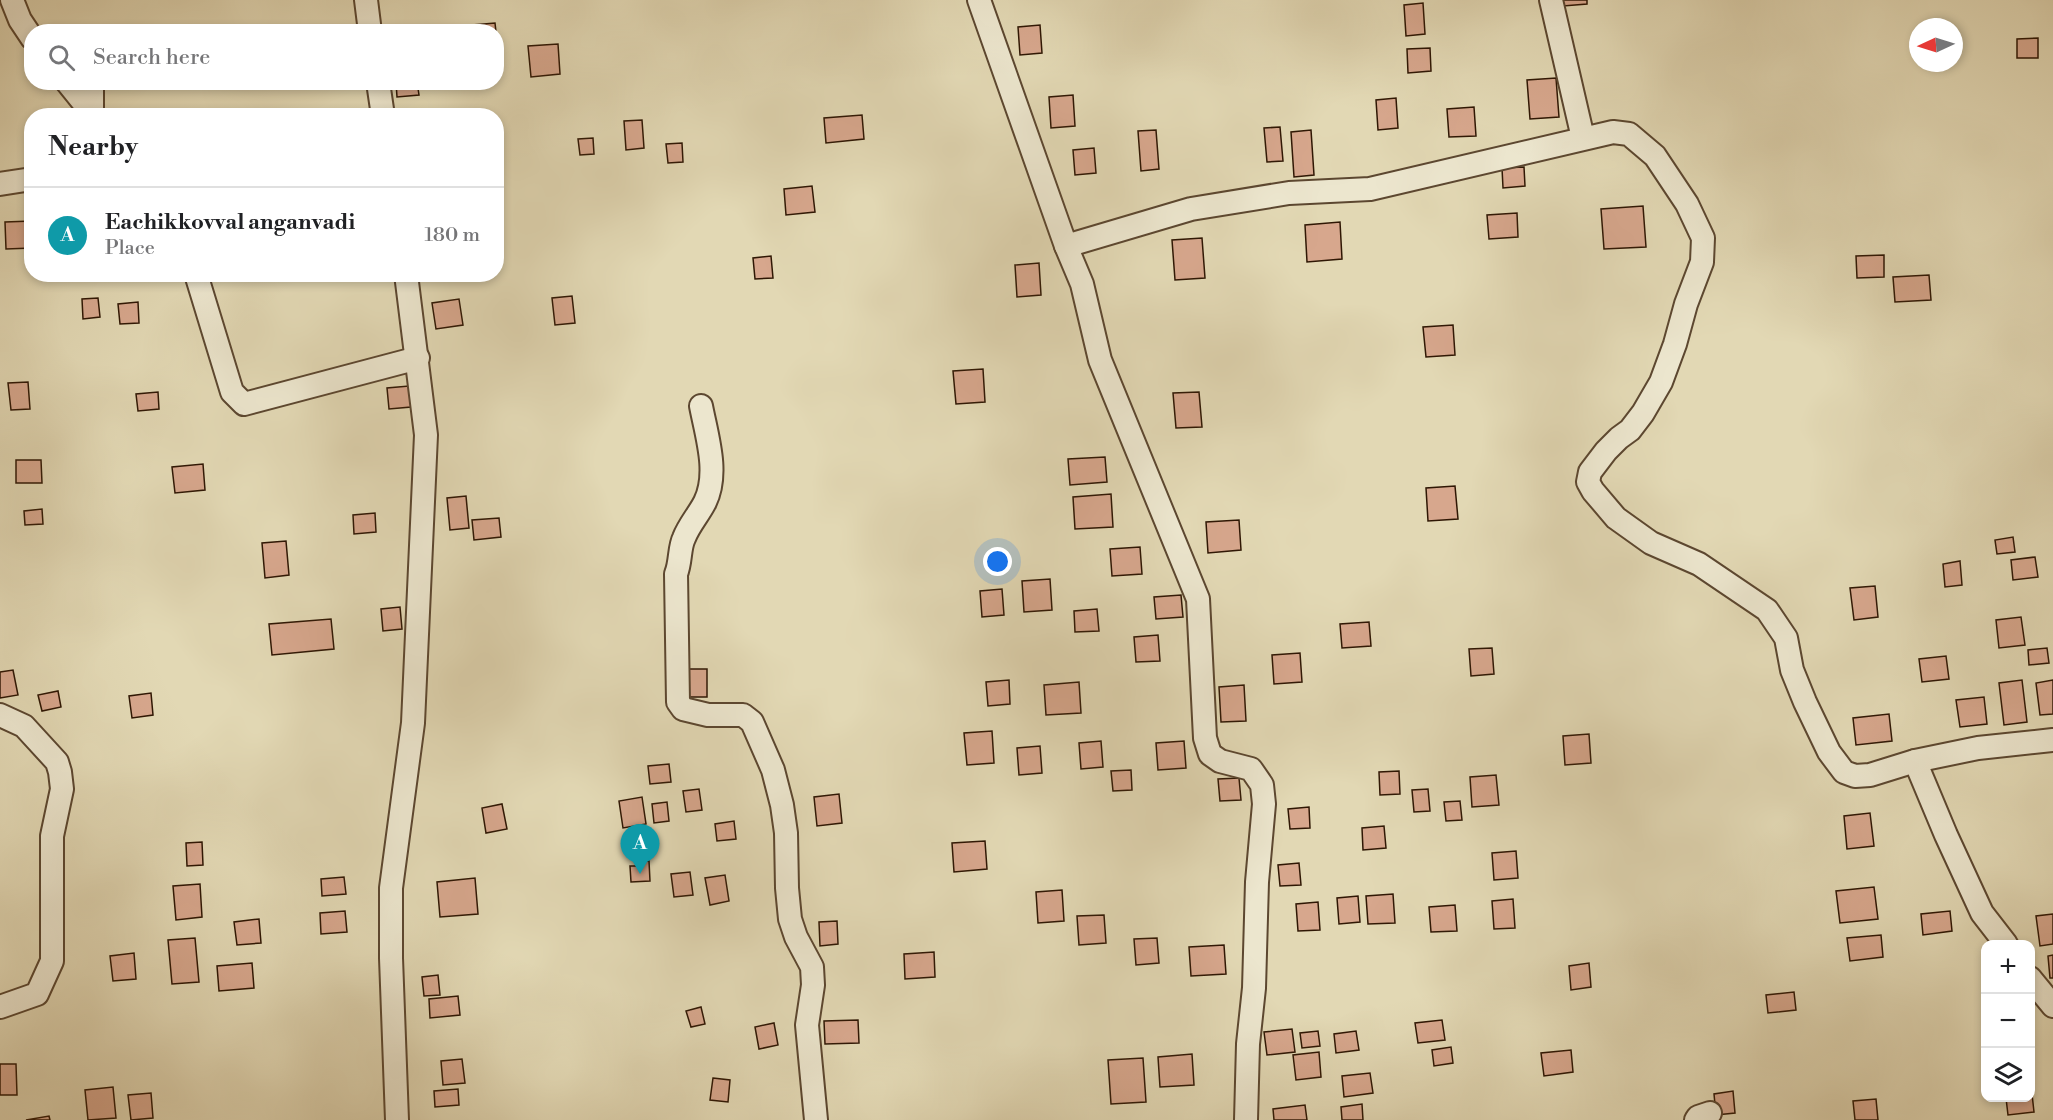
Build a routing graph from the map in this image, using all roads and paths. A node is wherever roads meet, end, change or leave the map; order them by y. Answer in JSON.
{"nodes":[{"id":1,"x":12,"y":0,"type":"edge"},
{"id":2,"x":366,"y":0,"type":"edge"},
{"id":3,"x":979,"y":0,"type":"edge"},
{"id":4,"x":1551,"y":0,"type":"edge"},
{"id":5,"x":369,"y":24,"type":"edge"},
{"id":6,"x":24,"y":26,"type":"edge"},
{"id":7,"x":73,"y":90,"type":"edge"},
{"id":8,"x":92,"y":90,"type":"edge"},
{"id":9,"x":379,"y":90,"type":"edge"},
{"id":10,"x":87,"y":108,"type":"edge"},
{"id":11,"x":92,"y":108,"type":"edge"},
{"id":12,"x":381,"y":108,"type":"edge"},
{"id":13,"x":1583,"y":138,"type":"junction"},
{"id":14,"x":24,"y":180,"type":"edge"},
{"id":15,"x":0,"y":184,"type":"edge"},
{"id":16,"x":1066,"y":246,"type":"junction"},
{"id":17,"x":198,"y":282,"type":"edge"},
{"id":18,"x":407,"y":282,"type":"edge"},
{"id":19,"x":418,"y":358,"type":"junction"},
{"id":20,"x":701,"y":406,"type":"dead end"},
{"id":21,"x":0,"y":715,"type":"edge"},
{"id":22,"x":2053,"y":740,"type":"edge"},
{"id":23,"x":1915,"y":761,"type":"junction"},
{"id":24,"x":2002,"y":940,"type":"edge"},
{"id":25,"x":2035,"y":983,"type":"edge"},
{"id":26,"x":2053,"y":1006,"type":"edge"},
{"id":27,"x":0,"y":1007,"type":"edge"},
{"id":28,"x":397,"y":1120,"type":"edge"},
{"id":29,"x":816,"y":1120,"type":"edge"},
{"id":30,"x":1246,"y":1120,"type":"edge"}],
"edges":[{"from":1,"to":6,"type":"street"},
{"from":2,"to":5,"type":"street"},
{"from":3,"to":16,"type":"street"},
{"from":4,"to":13,"type":"street"},
{"from":7,"to":10,"type":"street"},
{"from":8,"to":11,"type":"street"},
{"from":9,"to":12,"type":"street"},
{"from":13,"to":16,"type":"street"},
{"from":13,"to":23,"type":"street"},
{"from":14,"to":15,"type":"street"},
{"from":16,"to":30,"type":"street"},
{"from":17,"to":19,"type":"street"},
{"from":18,"to":19,"type":"street"},
{"from":19,"to":28,"type":"street"},
{"from":20,"to":29,"type":"street"},
{"from":21,"to":27,"type":"street"},
{"from":22,"to":23,"type":"street"},
{"from":23,"to":24,"type":"street"},
{"from":25,"to":26,"type":"street"}]}
